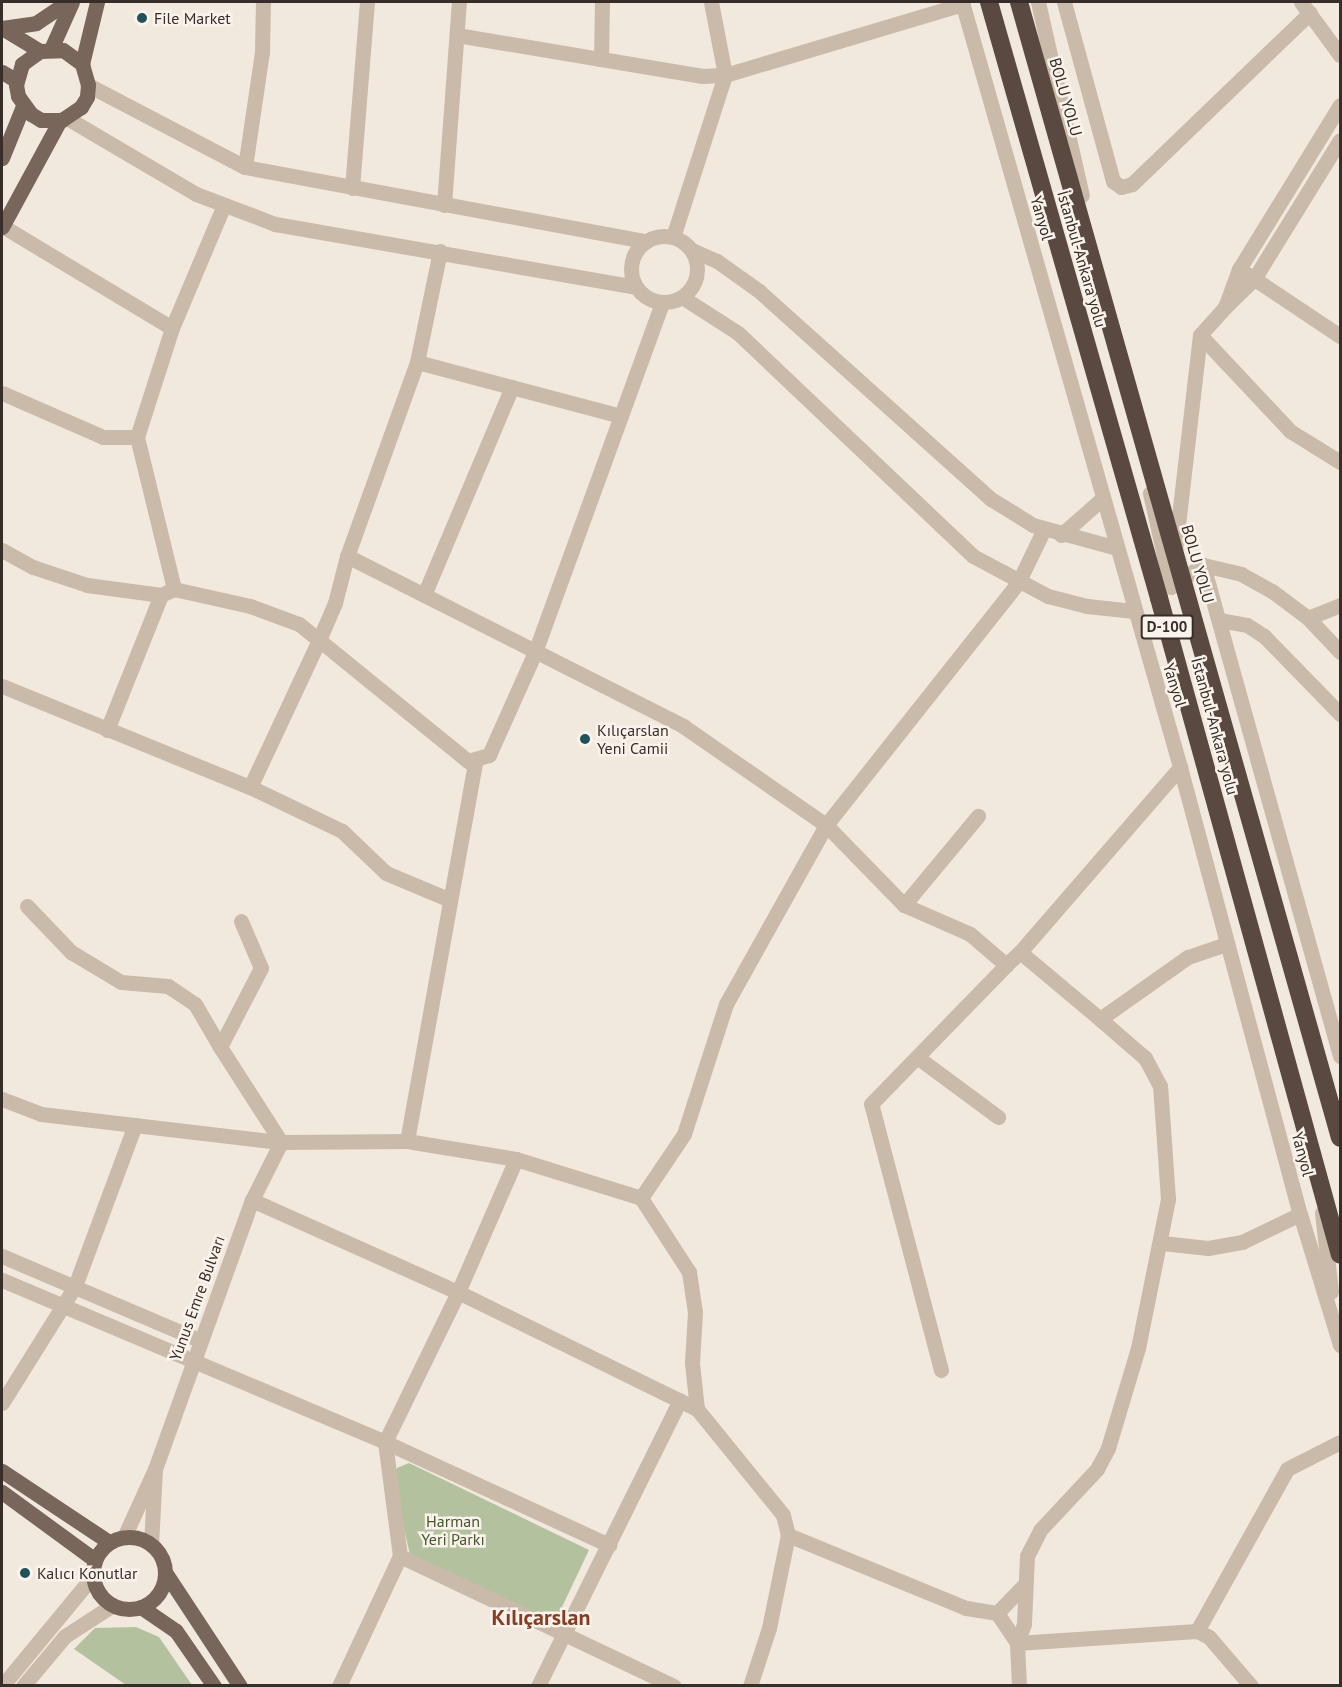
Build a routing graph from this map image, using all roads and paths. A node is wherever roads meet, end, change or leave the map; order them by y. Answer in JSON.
{"nodes":[{"id":1,"x":67,"y":2,"type":"edge"},
{"id":2,"x":72,"y":2,"type":"edge"},
{"id":3,"x":97,"y":2,"type":"edge"},
{"id":4,"x":263,"y":2,"type":"edge"},
{"id":5,"x":367,"y":2,"type":"edge"},
{"id":6,"x":459,"y":2,"type":"edge"},
{"id":7,"x":602,"y":2,"type":"edge"},
{"id":8,"x":711,"y":2,"type":"edge"},
{"id":9,"x":988,"y":2,"type":"edge"},
{"id":10,"x":1019,"y":2,"type":"edge"},
{"id":11,"x":1038,"y":2,"type":"edge"},
{"id":12,"x":1064,"y":2,"type":"edge"},
{"id":13,"x":962,"y":3,"type":"edge"},
{"id":14,"x":1306,"y":7,"type":"edge"},
{"id":15,"x":2,"y":28,"type":"edge"},
{"id":16,"x":457,"y":35,"type":"junction"},
{"id":17,"x":46,"y":50,"type":"junction"},
{"id":18,"x":1341,"y":55,"type":"edge"},
{"id":19,"x":601,"y":59,"type":"junction"},
{"id":20,"x":82,"y":64,"type":"junction"},
{"id":21,"x":2,"y":72,"type":"edge"},
{"id":22,"x":725,"y":75,"type":"junction"},
{"id":23,"x":17,"y":81,"type":"junction"},
{"id":24,"x":88,"y":85,"type":"junction"},
{"id":25,"x":1341,"y":105,"type":"edge"},
{"id":26,"x":23,"y":106,"type":"junction"},
{"id":27,"x":63,"y":119,"type":"junction"},
{"id":28,"x":1341,"y":140,"type":"edge"},
{"id":29,"x":2,"y":158,"type":"edge"},
{"id":30,"x":244,"y":167,"type":"junction"},
{"id":31,"x":352,"y":188,"type":"junction"},
{"id":32,"x":444,"y":205,"type":"junction"},
{"id":33,"x":224,"y":207,"type":"junction"},
{"id":34,"x":2,"y":226,"type":"edge"},
{"id":35,"x":673,"y":237,"type":"junction"},
{"id":36,"x":646,"y":241,"type":"junction"},
{"id":37,"x":692,"y":250,"type":"junction"},
{"id":38,"x":440,"y":251,"type":"junction"},
{"id":39,"x":1239,"y":269,"type":"junction"},
{"id":40,"x":1254,"y":279,"type":"junction"},
{"id":41,"x":636,"y":287,"type":"junction"},
{"id":42,"x":682,"y":297,"type":"junction"},
{"id":43,"x":662,"y":303,"type":"junction"},
{"id":44,"x":1225,"y":307,"type":"junction"},
{"id":45,"x":172,"y":328,"type":"junction"},
{"id":46,"x":1200,"y":335,"type":"junction"},
{"id":47,"x":1341,"y":336,"type":"edge"},
{"id":48,"x":417,"y":362,"type":"junction"},
{"id":49,"x":513,"y":387,"type":"junction"},
{"id":50,"x":2,"y":393,"type":"edge"},
{"id":51,"x":621,"y":416,"type":"junction"},
{"id":52,"x":137,"y":437,"type":"junction"},
{"id":53,"x":1341,"y":462,"type":"edge"},
{"id":54,"x":1103,"y":498,"type":"junction"},
{"id":55,"x":1044,"y":529,"type":"junction"},
{"id":56,"x":1061,"y":535,"type":"junction"},
{"id":57,"x":1117,"y":548,"type":"junction"},
{"id":58,"x":2,"y":550,"type":"edge"},
{"id":59,"x":347,"y":556,"type":"junction"},
{"id":60,"x":1203,"y":566,"type":"junction"},
{"id":61,"x":1017,"y":583,"type":"junction"},
{"id":62,"x":1171,"y":587,"type":"junction"},
{"id":63,"x":168,"y":592,"type":"junction"},
{"id":64,"x":424,"y":595,"type":"junction"},
{"id":65,"x":1341,"y":605,"type":"edge"},
{"id":66,"x":1134,"y":611,"type":"junction"},
{"id":67,"x":1308,"y":618,"type":"junction"},
{"id":68,"x":1219,"y":620,"type":"junction"},
{"id":69,"x":319,"y":640,"type":"junction"},
{"id":70,"x":535,"y":652,"type":"junction"},
{"id":71,"x":1341,"y":652,"type":"edge"},
{"id":72,"x":2,"y":686,"type":"edge"},
{"id":73,"x":1341,"y":714,"type":"edge"},
{"id":74,"x":107,"y":730,"type":"junction"},
{"id":75,"x":475,"y":762,"type":"junction"},
{"id":76,"x":1180,"y":767,"type":"junction"},
{"id":77,"x":250,"y":787,"type":"junction"},
{"id":78,"x":978,"y":816,"type":"dead end"},
{"id":79,"x":826,"y":825,"type":"junction"},
{"id":80,"x":448,"y":899,"type":"junction"},
{"id":81,"x":903,"y":905,"type":"junction"},
{"id":82,"x":27,"y":906,"type":"dead end"},
{"id":83,"x":241,"y":921,"type":"dead end"},
{"id":84,"x":1226,"y":944,"type":"junction"},
{"id":85,"x":1020,"y":952,"type":"junction"},
{"id":86,"x":1006,"y":965,"type":"junction"},
{"id":87,"x":1100,"y":1019,"type":"junction"},
{"id":88,"x":220,"y":1047,"type":"junction"},
{"id":89,"x":1341,"y":1056,"type":"edge"},
{"id":90,"x":917,"y":1057,"type":"junction"},
{"id":91,"x":2,"y":1099,"type":"edge"},
{"id":92,"x":998,"y":1117,"type":"dead end"},
{"id":93,"x":135,"y":1125,"type":"junction"},
{"id":94,"x":1341,"y":1138,"type":"edge"},
{"id":95,"x":407,"y":1141,"type":"junction"},
{"id":96,"x":281,"y":1142,"type":"junction"},
{"id":97,"x":516,"y":1159,"type":"junction"},
{"id":98,"x":1318,"y":1178,"type":"junction"},
{"id":99,"x":641,"y":1198,"type":"junction"},
{"id":100,"x":252,"y":1200,"type":"junction"},
{"id":101,"x":1300,"y":1214,"type":"junction"},
{"id":102,"x":1162,"y":1243,"type":"junction"},
{"id":103,"x":1341,"y":1255,"type":"edge"},
{"id":104,"x":2,"y":1257,"type":"edge"},
{"id":105,"x":2,"y":1280,"type":"edge"},
{"id":106,"x":75,"y":1286,"type":"junction"},
{"id":107,"x":458,"y":1292,"type":"junction"},
{"id":108,"x":63,"y":1305,"type":"junction"},
{"id":109,"x":1335,"y":1327,"type":"junction"},
{"id":110,"x":199,"y":1340,"type":"junction"},
{"id":111,"x":1341,"y":1345,"type":"edge"},
{"id":112,"x":192,"y":1362,"type":"junction"},
{"id":113,"x":941,"y":1371,"type":"dead end"},
{"id":114,"x":680,"y":1400,"type":"junction"},
{"id":115,"x":2,"y":1403,"type":"edge"},
{"id":116,"x":697,"y":1409,"type":"junction"},
{"id":117,"x":385,"y":1442,"type":"junction"},
{"id":118,"x":1341,"y":1442,"type":"edge"},
{"id":119,"x":155,"y":1469,"type":"junction"},
{"id":120,"x":2,"y":1471,"type":"edge"},
{"id":121,"x":2,"y":1492,"type":"edge"},
{"id":122,"x":788,"y":1535,"type":"junction"},
{"id":123,"x":124,"y":1537,"type":"junction"},
{"id":124,"x":110,"y":1542,"type":"junction"},
{"id":125,"x":151,"y":1545,"type":"junction"},
{"id":126,"x":609,"y":1545,"type":"junction"},
{"id":127,"x":400,"y":1556,"type":"junction"},
{"id":128,"x":94,"y":1568,"type":"junction"},
{"id":129,"x":165,"y":1572,"type":"junction"},
{"id":130,"x":1023,"y":1586,"type":"junction"},
{"id":131,"x":113,"y":1605,"type":"junction"},
{"id":132,"x":141,"y":1606,"type":"junction"},
{"id":133,"x":997,"y":1613,"type":"junction"},
{"id":134,"x":1197,"y":1631,"type":"junction"},
{"id":135,"x":564,"y":1635,"type":"junction"},
{"id":136,"x":1017,"y":1643,"type":"junction"},
{"id":137,"x":2,"y":1686,"type":"edge"},
{"id":138,"x":23,"y":1686,"type":"edge"},
{"id":139,"x":214,"y":1686,"type":"edge"},
{"id":140,"x":240,"y":1686,"type":"edge"},
{"id":141,"x":339,"y":1686,"type":"edge"},
{"id":142,"x":538,"y":1686,"type":"edge"},
{"id":143,"x":674,"y":1686,"type":"edge"},
{"id":144,"x":750,"y":1686,"type":"edge"},
{"id":145,"x":1019,"y":1686,"type":"edge"},
{"id":146,"x":1251,"y":1686,"type":"edge"}],
"edges":[{"from":1,"to":15,"type":"main road"},
{"from":2,"to":17,"type":"main road"},
{"from":3,"to":20,"type":"main road"},
{"from":4,"to":30,"type":"street"},
{"from":5,"to":31,"type":"street"},
{"from":6,"to":16,"type":"street"},
{"from":7,"to":19,"type":"street"},
{"from":8,"to":22,"type":"street"},
{"from":9,"to":98,"type":"highway","name":"İstanbul-Ankara yolu","number":"D-100"},
{"from":10,"to":94,"type":"highway","name":"BOLU YOLU","number":"D-100"},
{"from":11,"to":62,"type":"street"},
{"from":12,"to":14,"type":"street"},
{"from":13,"to":22,"type":"street"},
{"from":13,"to":54,"type":"street","name":"Yanyol"},
{"from":14,"to":18,"type":"street"},
{"from":15,"to":17,"type":"main road"},
{"from":16,"to":19,"type":"street"},
{"from":16,"to":32,"type":"street"},
{"from":17,"to":20,"type":"main road"},
{"from":17,"to":23,"type":"main road"},
{"from":19,"to":22,"type":"street"},
{"from":20,"to":24,"type":"main road"},
{"from":21,"to":23,"type":"main road"},
{"from":22,"to":35,"type":"street"},
{"from":23,"to":26,"type":"main road"},
{"from":24,"to":27,"type":"main road"},
{"from":24,"to":30,"type":"street"},
{"from":25,"to":39,"type":"street"},
{"from":26,"to":27,"type":"main road"},
{"from":26,"to":29,"type":"main road"},
{"from":27,"to":33,"type":"street"},
{"from":27,"to":34,"type":"main road"},
{"from":28,"to":40,"type":"street"},
{"from":30,"to":31,"type":"street"},
{"from":31,"to":32,"type":"street"},
{"from":32,"to":36,"type":"street"},
{"from":33,"to":38,"type":"street"},
{"from":33,"to":45,"type":"street"},
{"from":34,"to":45,"type":"street"},
{"from":35,"to":36,"type":"street"},
{"from":35,"to":37,"type":"street"},
{"from":36,"to":41,"type":"street"},
{"from":37,"to":42,"type":"street"},
{"from":37,"to":55,"type":"street"},
{"from":38,"to":41,"type":"street"},
{"from":38,"to":48,"type":"street"},
{"from":39,"to":40,"type":"street"},
{"from":39,"to":44,"type":"street"},
{"from":40,"to":44,"type":"street"},
{"from":40,"to":47,"type":"street"},
{"from":41,"to":43,"type":"street"},
{"from":42,"to":43,"type":"street"},
{"from":42,"to":61,"type":"street"},
{"from":43,"to":51,"type":"street"},
{"from":44,"to":46,"type":"street"},
{"from":45,"to":52,"type":"street"},
{"from":46,"to":53,"type":"street"},
{"from":46,"to":62,"type":"street"},
{"from":48,"to":49,"type":"street"},
{"from":48,"to":59,"type":"street"},
{"from":49,"to":51,"type":"street"},
{"from":49,"to":64,"type":"street"},
{"from":50,"to":52,"type":"street"},
{"from":51,"to":70,"type":"street"},
{"from":52,"to":63,"type":"street"},
{"from":54,"to":56,"type":"street"},
{"from":54,"to":57,"type":"street","name":"Yanyol"},
{"from":55,"to":56,"type":"street"},
{"from":55,"to":61,"type":"street"},
{"from":56,"to":57,"type":"street"},
{"from":57,"to":66,"type":"street","name":"Yanyol"},
{"from":58,"to":63,"type":"street"},
{"from":59,"to":64,"type":"street"},
{"from":59,"to":69,"type":"street"},
{"from":60,"to":62,"type":"street"},
{"from":60,"to":67,"type":"street"},
{"from":60,"to":68,"type":"street"},
{"from":61,"to":66,"type":"street"},
{"from":61,"to":79,"type":"street"},
{"from":63,"to":69,"type":"street"},
{"from":63,"to":74,"type":"street"},
{"from":64,"to":70,"type":"street"},
{"from":65,"to":67,"type":"street"},
{"from":66,"to":76,"type":"street","name":"Yanyol"},
{"from":67,"to":71,"type":"street"},
{"from":68,"to":73,"type":"street"},
{"from":68,"to":89,"type":"street"},
{"from":69,"to":75,"type":"street"},
{"from":69,"to":77,"type":"street"},
{"from":70,"to":75,"type":"street"},
{"from":70,"to":79,"type":"street"},
{"from":72,"to":74,"type":"street"},
{"from":74,"to":77,"type":"street"},
{"from":75,"to":80,"type":"street"},
{"from":76,"to":84,"type":"street","name":"Yanyol"},
{"from":76,"to":85,"type":"street"},
{"from":77,"to":80,"type":"street"},
{"from":78,"to":81,"type":"street"},
{"from":79,"to":81,"type":"street"},
{"from":79,"to":99,"type":"street"},
{"from":80,"to":95,"type":"street"},
{"from":81,"to":86,"type":"street"},
{"from":82,"to":88,"type":"street"},
{"from":83,"to":88,"type":"street"},
{"from":84,"to":87,"type":"street"},
{"from":84,"to":101,"type":"street","name":"Yanyol"},
{"from":85,"to":86,"type":"street"},
{"from":85,"to":87,"type":"street"},
{"from":86,"to":90,"type":"street"},
{"from":87,"to":102,"type":"street"},
{"from":88,"to":96,"type":"street"},
{"from":90,"to":92,"type":"street"},
{"from":90,"to":113,"type":"street"},
{"from":91,"to":93,"type":"street"},
{"from":93,"to":96,"type":"street"},
{"from":93,"to":106,"type":"street"},
{"from":95,"to":96,"type":"street"},
{"from":95,"to":97,"type":"street"},
{"from":96,"to":100,"type":"street","name":"Yunus Emre Bulvarı"},
{"from":97,"to":99,"type":"street"},
{"from":97,"to":107,"type":"street"},
{"from":98,"to":103,"type":"highway","name":"İstanbul-Ankara yolu","number":"D-100"},
{"from":98,"to":109,"type":"street"},
{"from":99,"to":116,"type":"street"},
{"from":100,"to":107,"type":"street"},
{"from":100,"to":110,"type":"street","name":"Yunus Emre Bulvarı"},
{"from":101,"to":102,"type":"street"},
{"from":101,"to":109,"type":"street","name":"Yanyol"},
{"from":102,"to":130,"type":"street"},
{"from":104,"to":106,"type":"street"},
{"from":105,"to":108,"type":"street"},
{"from":106,"to":108,"type":"street"},
{"from":106,"to":110,"type":"street"},
{"from":107,"to":114,"type":"street"},
{"from":107,"to":117,"type":"street"},
{"from":108,"to":112,"type":"street"},
{"from":108,"to":115,"type":"street"},
{"from":109,"to":111,"type":"street","name":"Yanyol"},
{"from":110,"to":112,"type":"street","name":"Yunus Emre Bulvarı"},
{"from":112,"to":117,"type":"street"},
{"from":112,"to":119,"type":"street","name":"Yunus Emre Bulvarı"},
{"from":114,"to":116,"type":"street"},
{"from":114,"to":126,"type":"street"},
{"from":116,"to":122,"type":"street"},
{"from":117,"to":126,"type":"street"},
{"from":117,"to":127,"type":"street"},
{"from":118,"to":134,"type":"street"},
{"from":119,"to":123,"type":"street"},
{"from":119,"to":125,"type":"street"},
{"from":120,"to":124,"type":"main road"},
{"from":121,"to":128,"type":"main road"},
{"from":122,"to":133,"type":"street"},
{"from":122,"to":144,"type":"street"},
{"from":123,"to":124,"type":"main road"},
{"from":123,"to":125,"type":"main road"},
{"from":124,"to":128,"type":"main road"},
{"from":125,"to":129,"type":"main road"},
{"from":126,"to":135,"type":"street"},
{"from":127,"to":135,"type":"street"},
{"from":127,"to":141,"type":"street"},
{"from":128,"to":131,"type":"main road"},
{"from":128,"to":137,"type":"street"},
{"from":129,"to":132,"type":"main road"},
{"from":129,"to":140,"type":"main road"},
{"from":130,"to":133,"type":"street"},
{"from":130,"to":136,"type":"street"},
{"from":131,"to":132,"type":"main road"},
{"from":131,"to":138,"type":"street"},
{"from":132,"to":139,"type":"main road"},
{"from":133,"to":136,"type":"street"},
{"from":134,"to":136,"type":"street"},
{"from":134,"to":146,"type":"street"},
{"from":135,"to":142,"type":"street"},
{"from":135,"to":143,"type":"street"},
{"from":136,"to":145,"type":"street"}]}
